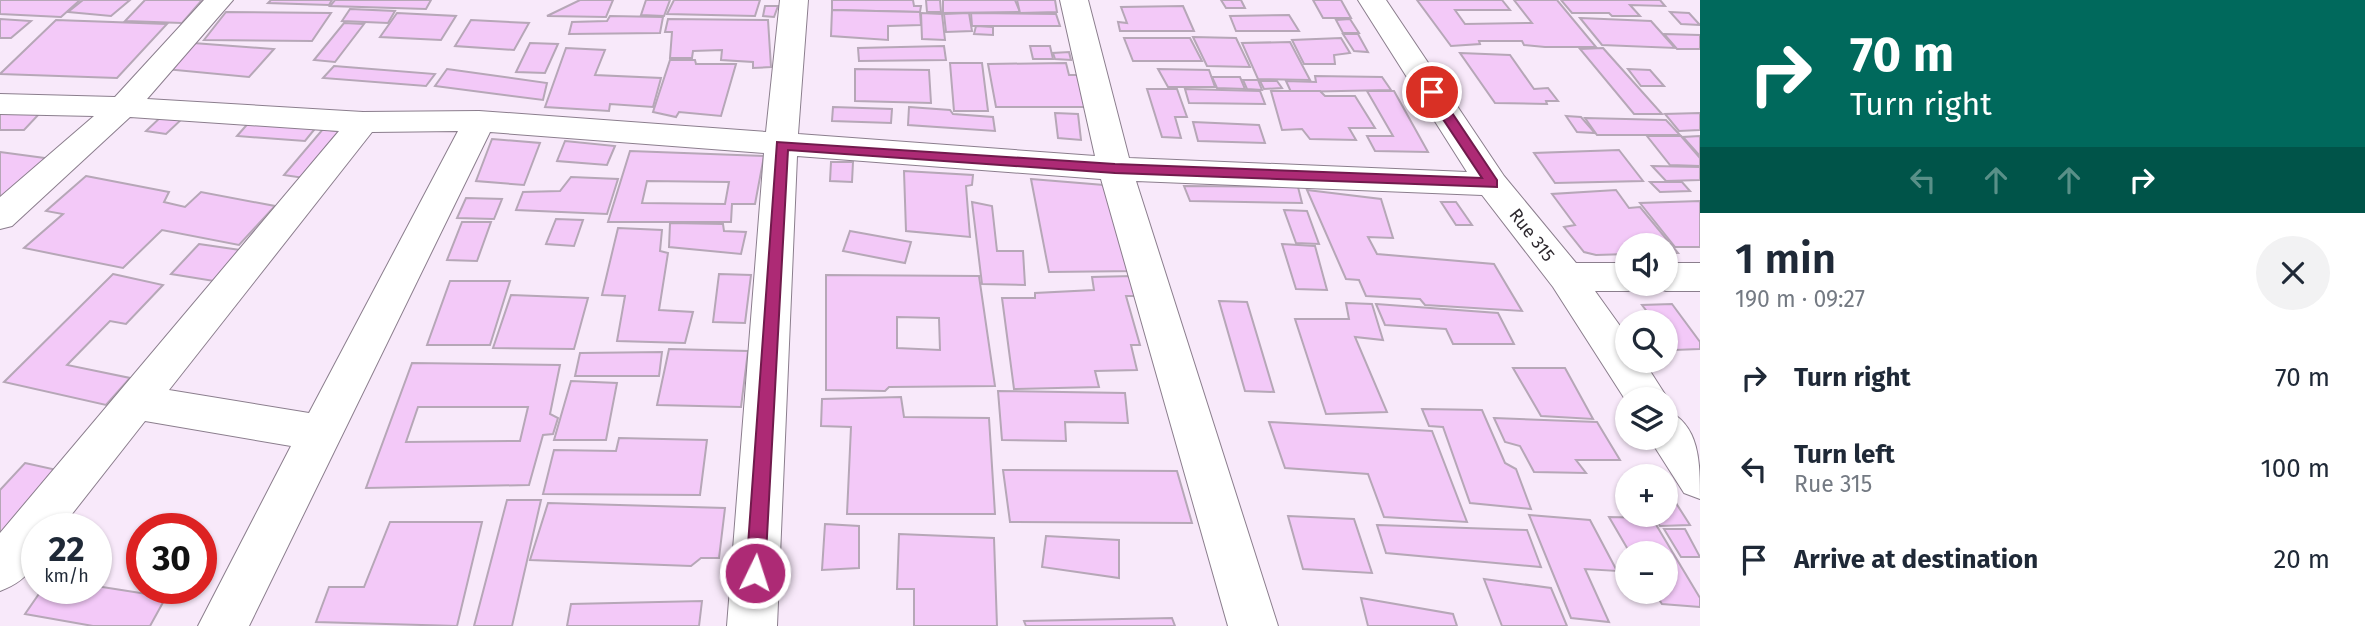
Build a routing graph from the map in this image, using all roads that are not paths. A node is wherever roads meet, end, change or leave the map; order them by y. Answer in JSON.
{"nodes":[{"id":1,"x":219,"y":0,"type":"edge"},
{"id":2,"x":794,"y":0,"type":"edge"},
{"id":3,"x":1074,"y":0,"type":"edge"},
{"id":4,"x":1372,"y":0,"type":"edge"},
{"id":5,"x":0,"y":104,"type":"edge"},
{"id":6,"x":123,"y":107,"type":"junction"},
{"id":7,"x":478,"y":121,"type":"junction"},
{"id":8,"x":363,"y":122,"type":"junction"},
{"id":9,"x":781,"y":145,"type":"junction"},
{"id":10,"x":1115,"y":169,"type":"junction"},
{"id":11,"x":1492,"y":184,"type":"junction"},
{"id":12,"x":0,"y":217,"type":"edge"},
{"id":13,"x":1566,"y":277,"type":"junction"},
{"id":14,"x":1615,"y":277,"type":"edge"},
{"id":15,"x":1678,"y":277,"type":"edge"},
{"id":16,"x":1700,"y":277,"type":"edge"},
{"id":17,"x":1639,"y":387,"type":"edge"},
{"id":18,"x":135,"y":402,"type":"junction"},
{"id":19,"x":320,"y":433,"type":"junction"},
{"id":20,"x":1678,"y":446,"type":"edge"},
{"id":21,"x":1700,"y":480,"type":"edge"},
{"id":22,"x":0,"y":569,"type":"edge"},
{"id":23,"x":223,"y":626,"type":"edge"},
{"id":24,"x":752,"y":626,"type":"edge"},
{"id":25,"x":1253,"y":626,"type":"edge"}],
"edges":[{"from":1,"to":6,"type":"street"},
{"from":2,"to":9,"type":"street"},
{"from":3,"to":10,"type":"street"},
{"from":4,"to":11,"type":"street","name":"Rue 315"},
{"from":5,"to":6,"type":"street"},
{"from":6,"to":8,"type":"street"},
{"from":6,"to":12,"type":"street"},
{"from":7,"to":8,"type":"street"},
{"from":7,"to":9,"type":"street"},
{"from":7,"to":19,"type":"street"},
{"from":8,"to":18,"type":"street"},
{"from":9,"to":10,"type":"street"},
{"from":9,"to":24,"type":"street"},
{"from":10,"to":11,"type":"street"},
{"from":10,"to":25,"type":"street"},
{"from":11,"to":13,"type":"street","name":"Rue 315"},
{"from":13,"to":14,"type":"street"},
{"from":13,"to":17,"type":"street","name":"Rue 315"},
{"from":15,"to":16,"type":"street"},
{"from":18,"to":19,"type":"street"},
{"from":18,"to":22,"type":"street"},
{"from":19,"to":23,"type":"street"},
{"from":20,"to":21,"type":"street"}]}
